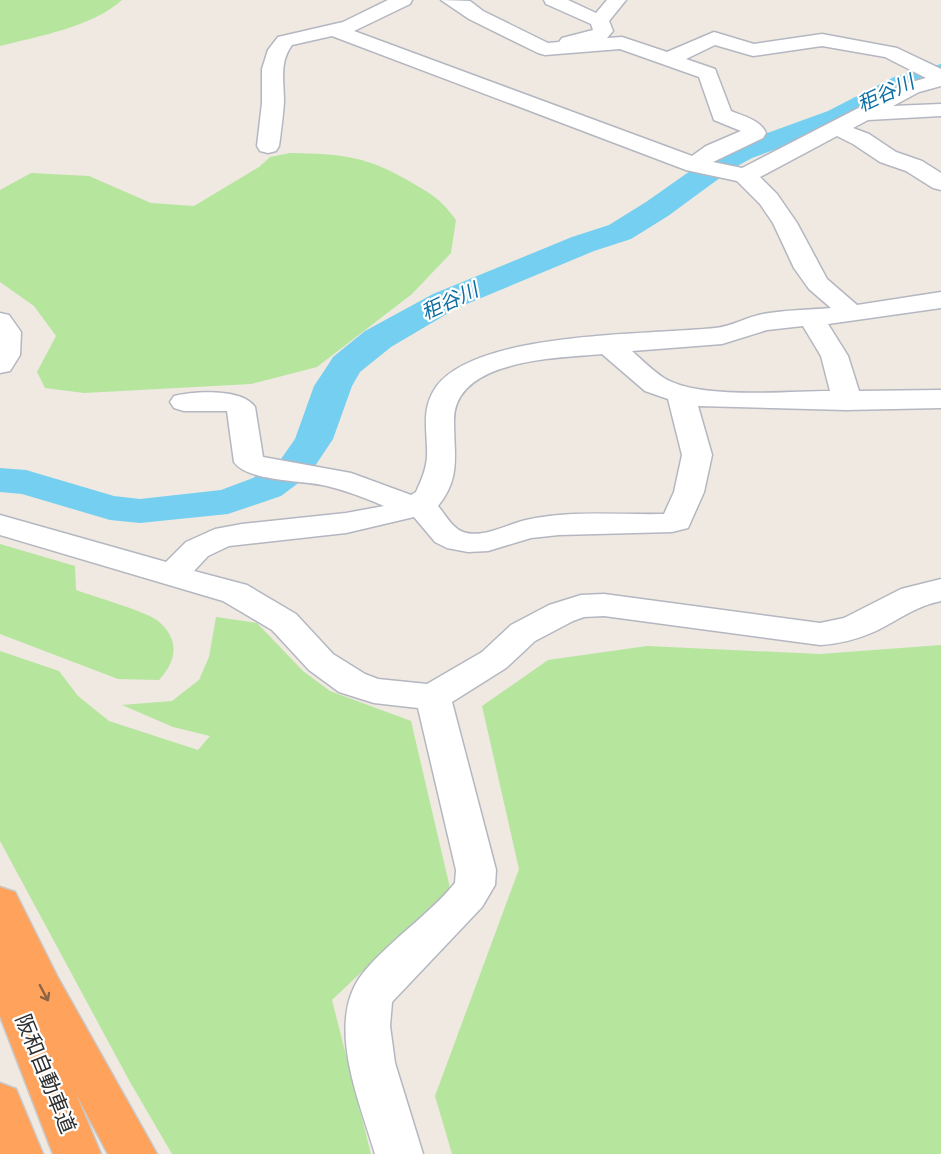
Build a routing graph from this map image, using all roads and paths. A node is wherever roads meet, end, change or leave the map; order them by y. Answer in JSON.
{"nodes":[{"id":1,"x":403,"y":0,"type":"edge"},
{"id":2,"x":450,"y":0,"type":"edge"},
{"id":3,"x":553,"y":0,"type":"edge"},
{"id":4,"x":617,"y":0,"type":"edge"},
{"id":5,"x":599,"y":21,"type":"junction"},
{"id":6,"x":334,"y":30,"type":"junction"},
{"id":7,"x":537,"y":45,"type":"junction"},
{"id":8,"x":669,"y":59,"type":"junction"},
{"id":9,"x":935,"y":75,"type":"edge"},
{"id":10,"x":941,"y":110,"type":"edge"},
{"id":11,"x":861,"y":115,"type":"junction"},
{"id":12,"x":837,"y":128,"type":"junction"},
{"id":13,"x":268,"y":146,"type":"dead end"},
{"id":14,"x":696,"y":165,"type":"junction"},
{"id":15,"x":745,"y":176,"type":"junction"},
{"id":16,"x":941,"y":183,"type":"edge"},
{"id":17,"x":941,"y":300,"type":"edge"},
{"id":18,"x":850,"y":313,"type":"junction"},
{"id":19,"x":810,"y":317,"type":"junction"},
{"id":20,"x":0,"y":321,"type":"edge"},
{"id":21,"x":609,"y":346,"type":"junction"},
{"id":22,"x":0,"y":365,"type":"edge"},
{"id":23,"x":681,"y":394,"type":"junction"},
{"id":24,"x":941,"y":399,"type":"edge"},
{"id":25,"x":846,"y":400,"type":"junction"},
{"id":26,"x":184,"y":402,"type":"dead end"},
{"id":27,"x":416,"y":505,"type":"junction"},
{"id":28,"x":0,"y":525,"type":"edge"},
{"id":29,"x":172,"y":576,"type":"junction"},
{"id":30,"x":941,"y":590,"type":"edge"},
{"id":31,"x":433,"y":697,"type":"junction"},
{"id":32,"x":0,"y":903,"type":"edge"},
{"id":33,"x":0,"y":961,"type":"edge"},
{"id":34,"x":0,"y":1103,"type":"edge"},
{"id":35,"x":19,"y":1154,"type":"edge"},
{"id":36,"x":77,"y":1154,"type":"edge"},
{"id":37,"x":133,"y":1154,"type":"edge"},
{"id":38,"x":399,"y":1154,"type":"edge"}],
"edges":[{"from":1,"to":6,"type":"street"},
{"from":2,"to":7,"type":"street"},
{"from":3,"to":5,"type":"street"},
{"from":4,"to":5,"type":"street"},
{"from":5,"to":7,"type":"street"},
{"from":6,"to":13,"type":"street"},
{"from":6,"to":14,"type":"street"},
{"from":7,"to":8,"type":"street"},
{"from":8,"to":9,"type":"street"},
{"from":8,"to":14,"type":"street"},
{"from":9,"to":11,"type":"street"},
{"from":10,"to":11,"type":"street"},
{"from":11,"to":12,"type":"street"},
{"from":12,"to":15,"type":"street"},
{"from":12,"to":16,"type":"street"},
{"from":14,"to":15,"type":"street"},
{"from":15,"to":18,"type":"street"},
{"from":17,"to":18,"type":"street"},
{"from":18,"to":19,"type":"street"},
{"from":19,"to":21,"type":"street"},
{"from":19,"to":25,"type":"street"},
{"from":20,"to":22,"type":"street"},
{"from":21,"to":23,"type":"street"},
{"from":21,"to":27,"type":"street"},
{"from":23,"to":25,"type":"street"},
{"from":23,"to":27,"type":"street"},
{"from":24,"to":25,"type":"street"},
{"from":26,"to":27,"type":"street"},
{"from":27,"to":29,"type":"street"},
{"from":28,"to":29,"type":"street"},
{"from":29,"to":31,"type":"street"},
{"from":30,"to":31,"type":"street"},
{"from":31,"to":38,"type":"street"},
{"from":32,"to":37,"type":"highway","one_way":true},
{"from":33,"to":36,"type":"highway","name":"阪和自動車道"},
{"from":34,"to":35,"type":"highway"}]}
